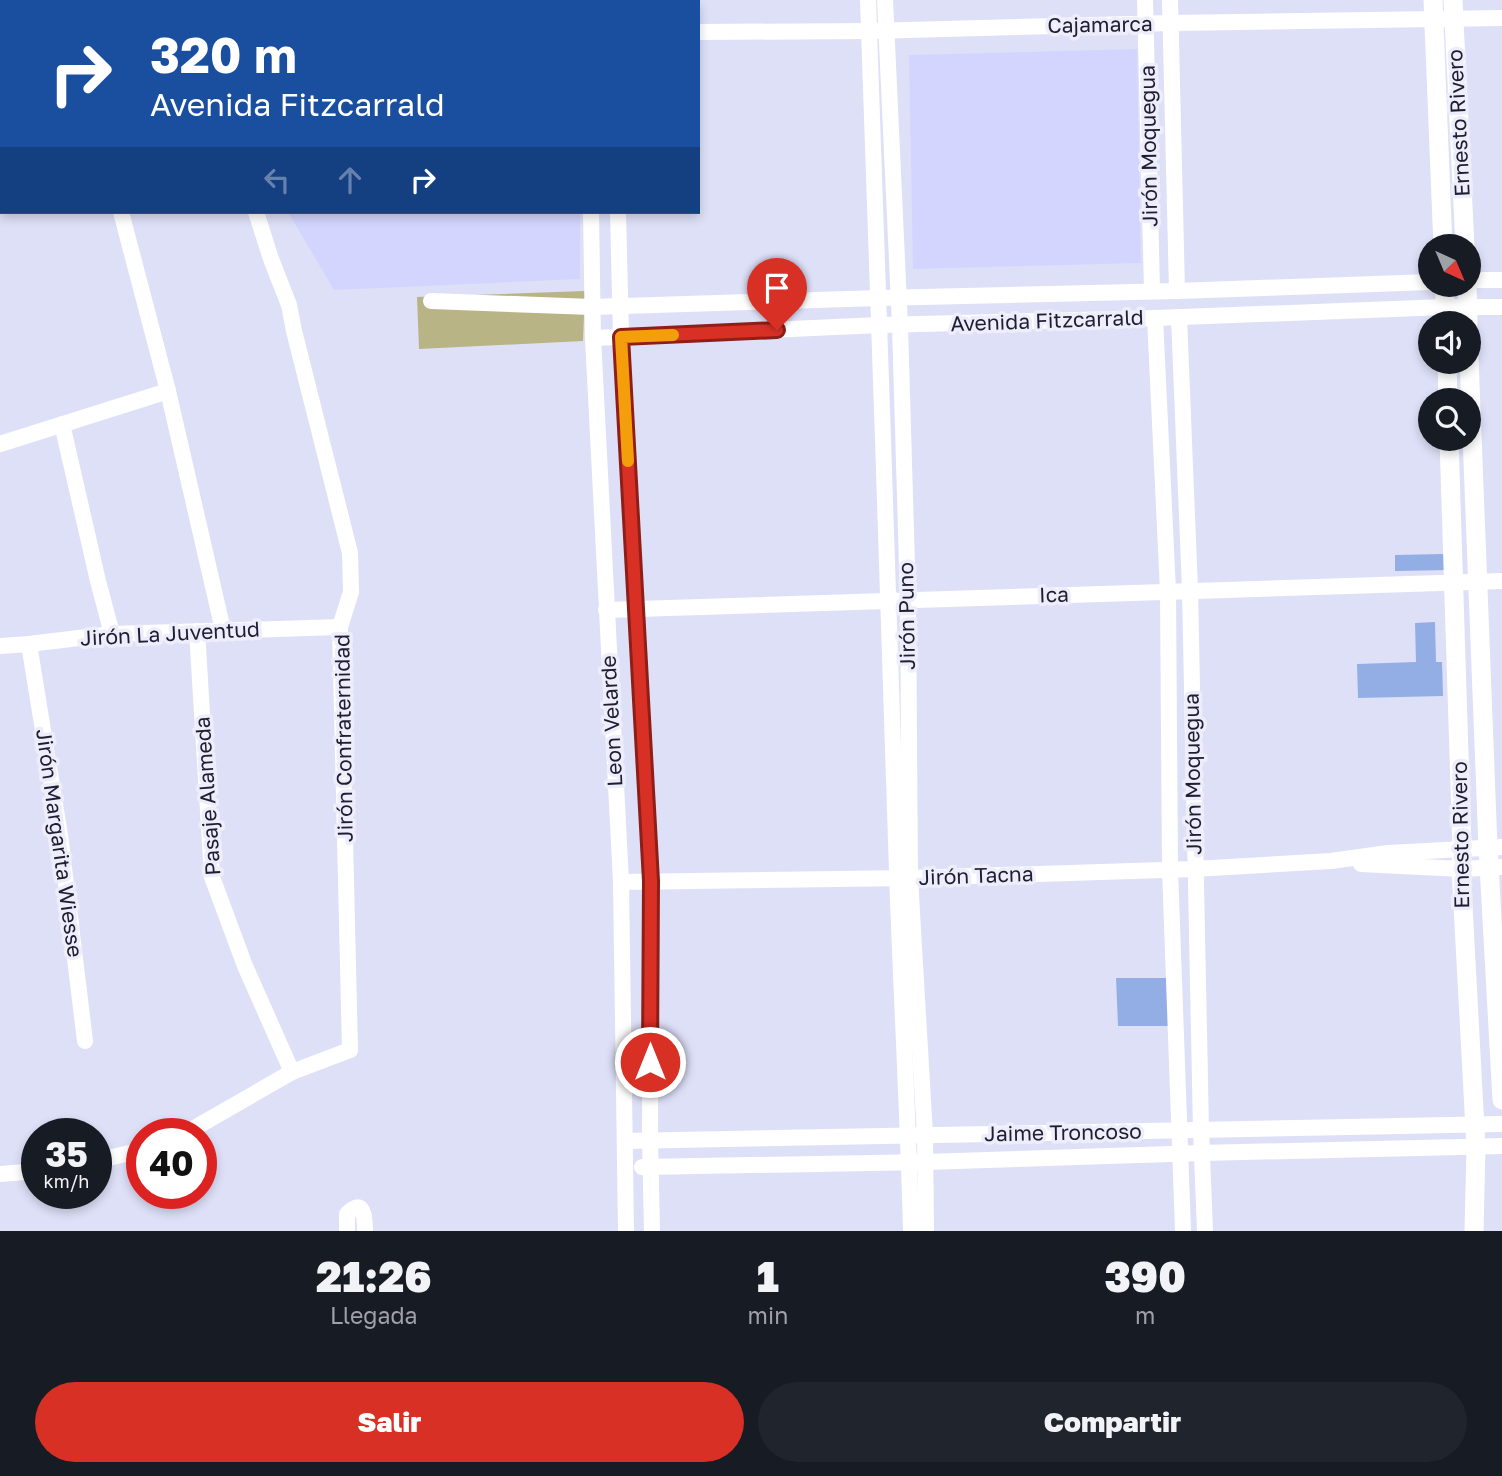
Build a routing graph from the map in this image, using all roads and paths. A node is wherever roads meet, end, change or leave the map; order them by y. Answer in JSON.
{"nodes":[{"id":1,"x":868,"y":0,"type":"edge"},
{"id":2,"x":885,"y":0,"type":"edge"},
{"id":3,"x":1145,"y":0,"type":"edge"},
{"id":4,"x":1170,"y":0,"type":"edge"},
{"id":5,"x":1433,"y":0,"type":"edge"},
{"id":6,"x":1447,"y":13,"type":"edge"},
{"id":7,"x":1502,"y":18,"type":"edge"},
{"id":8,"x":1171,"y":23,"type":"junction"},
{"id":9,"x":1146,"y":24,"type":"junction"},
{"id":10,"x":878,"y":30,"type":"junction"},
{"id":11,"x":700,"y":32,"type":"edge"},
{"id":12,"x":1461,"y":164,"type":"junction"},
{"id":13,"x":1440,"y":166,"type":"junction"},
{"id":14,"x":122,"y":214,"type":"edge"},
{"id":15,"x":257,"y":214,"type":"edge"},
{"id":16,"x":591,"y":214,"type":"edge"},
{"id":17,"x":618,"y":214,"type":"edge"},
{"id":18,"x":1443,"y":234,"type":"edge"},
{"id":19,"x":1464,"y":234,"type":"edge"},
{"id":20,"x":1502,"y":279,"type":"edge"},
{"id":21,"x":1481,"y":281,"type":"edge"},
{"id":22,"x":1418,"y":282,"type":"edge"},
{"id":23,"x":1152,"y":291,"type":"junction"},
{"id":24,"x":1177,"y":291,"type":"junction"},
{"id":25,"x":898,"y":297,"type":"junction"},
{"id":26,"x":879,"y":298,"type":"junction"},
{"id":27,"x":431,"y":301,"type":"dead end"},
{"id":28,"x":620,"y":306,"type":"junction"},
{"id":29,"x":592,"y":307,"type":"junction"},
{"id":30,"x":1502,"y":307,"type":"edge"},
{"id":31,"x":1481,"y":313,"type":"edge"},
{"id":32,"x":1418,"y":315,"type":"edge"},
{"id":33,"x":1179,"y":317,"type":"junction"},
{"id":34,"x":1155,"y":318,"type":"junction"},
{"id":35,"x":880,"y":325,"type":"junction"},
{"id":36,"x":900,"y":325,"type":"junction"},
{"id":37,"x":621,"y":337,"type":"junction"},
{"id":38,"x":593,"y":338,"type":"junction"},
{"id":39,"x":1470,"y":374,"type":"edge"},
{"id":40,"x":168,"y":391,"type":"junction"},
{"id":41,"x":62,"y":424,"type":"junction"},
{"id":42,"x":0,"y":444,"type":"edge"},
{"id":43,"x":1450,"y":451,"type":"edge"},
{"id":44,"x":1478,"y":581,"type":"junction"},
{"id":45,"x":1502,"y":581,"type":"edge"},
{"id":46,"x":1455,"y":584,"type":"junction"},
{"id":47,"x":1189,"y":590,"type":"junction"},
{"id":48,"x":1168,"y":591,"type":"junction"},
{"id":49,"x":908,"y":600,"type":"junction"},
{"id":50,"x":888,"y":601,"type":"junction"},
{"id":51,"x":637,"y":609,"type":"junction"},
{"id":52,"x":606,"y":610,"type":"junction"},
{"id":53,"x":340,"y":627,"type":"junction"},
{"id":54,"x":223,"y":630,"type":"junction"},
{"id":55,"x":197,"y":631,"type":"junction"},
{"id":56,"x":112,"y":634,"type":"junction"},
{"id":57,"x":29,"y":644,"type":"junction"},
{"id":58,"x":0,"y":646,"type":"edge"},
{"id":59,"x":1495,"y":847,"type":"edge"},
{"id":60,"x":1461,"y":859,"type":"junction"},
{"id":61,"x":1496,"y":867,"type":"edge"},
{"id":62,"x":1170,"y":869,"type":"junction"},
{"id":63,"x":1194,"y":869,"type":"junction"},
{"id":64,"x":904,"y":878,"type":"junction"},
{"id":65,"x":651,"y":881,"type":"junction"},
{"id":66,"x":621,"y":882,"type":"junction"},
{"id":67,"x":1198,"y":1019,"type":"junction"},
{"id":68,"x":1175,"y":1020,"type":"junction"},
{"id":69,"x":85,"y":1041,"type":"dead end"},
{"id":70,"x":292,"y":1072,"type":"junction"},
{"id":71,"x":1502,"y":1100,"type":"edge"},
{"id":72,"x":212,"y":1118,"type":"edge"},
{"id":73,"x":1474,"y":1124,"type":"junction"},
{"id":74,"x":1502,"y":1124,"type":"edge"},
{"id":75,"x":1201,"y":1130,"type":"junction"},
{"id":76,"x":1179,"y":1131,"type":"junction"},
{"id":77,"x":917,"y":1135,"type":"junction"},
{"id":78,"x":650,"y":1140,"type":"junction"},
{"id":79,"x":625,"y":1141,"type":"junction"},
{"id":80,"x":1502,"y":1146,"type":"edge"},
{"id":81,"x":1476,"y":1147,"type":"junction"},
{"id":82,"x":1180,"y":1153,"type":"junction"},
{"id":83,"x":1202,"y":1153,"type":"junction"},
{"id":84,"x":917,"y":1162,"type":"junction"},
{"id":85,"x":650,"y":1166,"type":"junction"},
{"id":86,"x":625,"y":1167,"type":"junction"},
{"id":87,"x":21,"y":1172,"type":"edge"},
{"id":88,"x":0,"y":1174,"type":"edge"},
{"id":89,"x":347,"y":1231,"type":"edge"},
{"id":90,"x":365,"y":1231,"type":"edge"},
{"id":91,"x":626,"y":1231,"type":"edge"},
{"id":92,"x":652,"y":1231,"type":"edge"},
{"id":93,"x":911,"y":1231,"type":"edge"},
{"id":94,"x":926,"y":1231,"type":"edge"},
{"id":95,"x":1183,"y":1231,"type":"edge"},
{"id":96,"x":1205,"y":1231,"type":"edge"},
{"id":97,"x":1475,"y":1231,"type":"edge"}],
"edges":[{"from":1,"to":10,"type":"street","name":"Jirón Puno"},
{"from":2,"to":10,"type":"street","name":"Jirón Puno"},
{"from":3,"to":9,"type":"street","name":"Jirón Moquegua"},
{"from":4,"to":8,"type":"street","name":"Jirón Moquegua"},
{"from":5,"to":6,"type":"main road","name":"Ernesto Rivero"},
{"from":6,"to":7,"type":"street","name":"Cajamarca"},
{"from":6,"to":8,"type":"street","name":"Cajamarca"},
{"from":6,"to":12,"type":"main road","name":"Ernesto Rivero"},
{"from":6,"to":13,"type":"main road","name":"Ernesto Rivero"},
{"from":8,"to":9,"type":"street","name":"Cajamarca"},
{"from":8,"to":24,"type":"street","name":"Jirón Moquegua"},
{"from":9,"to":10,"type":"street","name":"Cajamarca"},
{"from":9,"to":23,"type":"street","name":"Jirón Moquegua"},
{"from":10,"to":11,"type":"street","name":"Cajamarca"},
{"from":10,"to":25,"type":"street","name":"Jirón Puno"},
{"from":10,"to":26,"type":"street","name":"Jirón Puno"},
{"from":12,"to":13,"type":"main road"},
{"from":12,"to":19,"type":"main road","name":"Ernesto Rivero"},
{"from":13,"to":18,"type":"main road","name":"Ernesto Rivero"},
{"from":14,"to":40,"type":"street"},
{"from":15,"to":53,"type":"street","name":"Jirón Confraternidad"},
{"from":16,"to":29,"type":"street","name":"Leon Velarde"},
{"from":17,"to":28,"type":"street","name":"Leon Velarde"},
{"from":20,"to":21,"type":"street"},
{"from":22,"to":24,"type":"street","name":"Avenida Fitzcarrald"},
{"from":23,"to":24,"type":"street","name":"Avenida Fitzcarrald"},
{"from":23,"to":25,"type":"street","name":"Avenida Fitzcarrald"},
{"from":25,"to":26,"type":"street","name":"Avenida Fitzcarrald"},
{"from":25,"to":36,"type":"street","name":"Jirón Puno"},
{"from":26,"to":28,"type":"street","name":"Avenida Fitzcarrald"},
{"from":26,"to":35,"type":"street","name":"Jirón Puno"},
{"from":27,"to":29,"type":"street","name":"Avenida Fitzcarrald"},
{"from":28,"to":29,"type":"street","name":"Avenida Fitzcarrald"},
{"from":28,"to":37,"type":"street","name":"Leon Velarde"},
{"from":29,"to":38,"type":"street","name":"Leon Velarde"},
{"from":30,"to":31,"type":"street","name":"Avenida Fitzcarrald"},
{"from":32,"to":33,"type":"street","name":"Avenida Fitzcarrald"},
{"from":33,"to":34,"type":"street","name":"Avenida Fitzcarrald"},
{"from":33,"to":47,"type":"street","name":"Jirón Moquegua"},
{"from":34,"to":36,"type":"street","name":"Avenida Fitzcarrald"},
{"from":34,"to":48,"type":"street","name":"Jirón Moquegua"},
{"from":35,"to":36,"type":"street","name":"Avenida Fitzcarrald"},
{"from":35,"to":37,"type":"street","name":"Avenida Fitzcarrald"},
{"from":35,"to":50,"type":"street","name":"Jirón Puno"},
{"from":36,"to":49,"type":"street","name":"Jirón Puno"},
{"from":37,"to":38,"type":"street","name":"Avenida Fitzcarrald"},
{"from":37,"to":51,"type":"street","name":"Leon Velarde"},
{"from":38,"to":52,"type":"street","name":"Leon Velarde"},
{"from":39,"to":44,"type":"main road","name":"Ernesto Rivero"},
{"from":40,"to":41,"type":"street"},
{"from":40,"to":54,"type":"street"},
{"from":41,"to":42,"type":"street"},
{"from":41,"to":56,"type":"street"},
{"from":43,"to":46,"type":"main road","name":"Ernesto Rivero"},
{"from":44,"to":45,"type":"street","name":"Ica"},
{"from":44,"to":46,"type":"street","name":"Ica"},
{"from":44,"to":59,"type":"main road","name":"Ernesto Rivero"},
{"from":46,"to":47,"type":"street","name":"Ica"},
{"from":46,"to":60,"type":"main road","name":"Ernesto Rivero"},
{"from":47,"to":48,"type":"street","name":"Ica"},
{"from":47,"to":63,"type":"street","name":"Jirón Moquegua"},
{"from":48,"to":49,"type":"street","name":"Ica"},
{"from":48,"to":62,"type":"street","name":"Jirón Moquegua"},
{"from":49,"to":50,"type":"street","name":"Ica"},
{"from":49,"to":64,"type":"street","name":"Jirón Puno"},
{"from":50,"to":51,"type":"street","name":"Ica"},
{"from":50,"to":64,"type":"street","name":"Jirón Puno"},
{"from":51,"to":52,"type":"street","name":"Ica"},
{"from":51,"to":65,"type":"street","name":"Leon Velarde"},
{"from":52,"to":66,"type":"street","name":"Leon Velarde"},
{"from":53,"to":54,"type":"street","name":"Jirón La Juventud"},
{"from":53,"to":70,"type":"street","name":"Jirón Confraternidad"},
{"from":54,"to":55,"type":"street","name":"Jirón La Juventud"},
{"from":55,"to":56,"type":"street","name":"Jirón La Juventud"},
{"from":55,"to":70,"type":"street","name":"Pasaje Alameda"},
{"from":56,"to":57,"type":"street","name":"Jirón La Juventud"},
{"from":57,"to":58,"type":"street","name":"Jirón La Juventud"},
{"from":57,"to":69,"type":"street","name":"Jirón Margarita Wiesse"},
{"from":59,"to":60,"type":"street","name":"Jirón Tacna"},
{"from":59,"to":61,"type":"main road","name":"Ernesto Rivero"},
{"from":60,"to":61,"type":"street","name":"Jirón Tacna"},
{"from":60,"to":63,"type":"street","name":"Jirón Tacna"},
{"from":60,"to":73,"type":"main road","name":"Ernesto Rivero"},
{"from":61,"to":71,"type":"main road","name":"Ernesto Rivero"},
{"from":62,"to":63,"type":"street","name":"Jirón Tacna"},
{"from":62,"to":64,"type":"street","name":"Jirón Tacna"},
{"from":62,"to":68,"type":"street","name":"Jirón Moquegua"},
{"from":63,"to":67,"type":"street","name":"Jirón Moquegua"},
{"from":64,"to":65,"type":"street","name":"Jirón Tacna"},
{"from":64,"to":77,"type":"street","name":"Jirón Puno"},
{"from":65,"to":66,"type":"street","name":"Jirón Tacna"},
{"from":65,"to":78,"type":"street","name":"Leon Velarde"},
{"from":66,"to":79,"type":"street","name":"Leon Velarde"},
{"from":67,"to":68,"type":"street"},
{"from":67,"to":75,"type":"street","name":"Jirón Moquegua"},
{"from":68,"to":76,"type":"street","name":"Jirón Moquegua"},
{"from":70,"to":72,"type":"street","name":"Jirón Confraternidad"},
{"from":73,"to":74,"type":"street","name":"Jaime Troncoso"},
{"from":73,"to":75,"type":"street","name":"Jaime Troncoso"},
{"from":73,"to":81,"type":"main road","name":"Ernesto Rivero"},
{"from":75,"to":76,"type":"street","name":"Jaime Troncoso"},
{"from":75,"to":83,"type":"street","name":"Jirón Moquegua"},
{"from":76,"to":77,"type":"street","name":"Jaime Troncoso"},
{"from":76,"to":82,"type":"street","name":"Jirón Moquegua"},
{"from":77,"to":78,"type":"street","name":"Jaime Troncoso"},
{"from":77,"to":84,"type":"street","name":"Jirón Puno"},
{"from":78,"to":79,"type":"street","name":"Jaime Troncoso"},
{"from":78,"to":85,"type":"street","name":"Leon Velarde"},
{"from":79,"to":86,"type":"street","name":"Leon Velarde"},
{"from":80,"to":81,"type":"street","name":"Jaime Troncoso"},
{"from":81,"to":83,"type":"street","name":"Jaime Troncoso"},
{"from":81,"to":97,"type":"main road","name":"Ernesto Rivero"},
{"from":82,"to":83,"type":"street","name":"Jaime Troncoso"},
{"from":82,"to":84,"type":"street","name":"Jaime Troncoso"},
{"from":82,"to":95,"type":"street","name":"Jirón Moquegua"},
{"from":83,"to":96,"type":"street","name":"Jirón Moquegua"},
{"from":84,"to":85,"type":"street","name":"Jaime Troncoso"},
{"from":84,"to":93,"type":"street","name":"Jirón Puno"},
{"from":84,"to":94,"type":"street","name":"Jirón Puno"},
{"from":85,"to":86,"type":"street","name":"Jaime Troncoso"},
{"from":85,"to":92,"type":"street","name":"Leon Velarde"},
{"from":86,"to":91,"type":"street","name":"Leon Velarde"},
{"from":87,"to":88,"type":"street"},
{"from":89,"to":90,"type":"street"}]}
